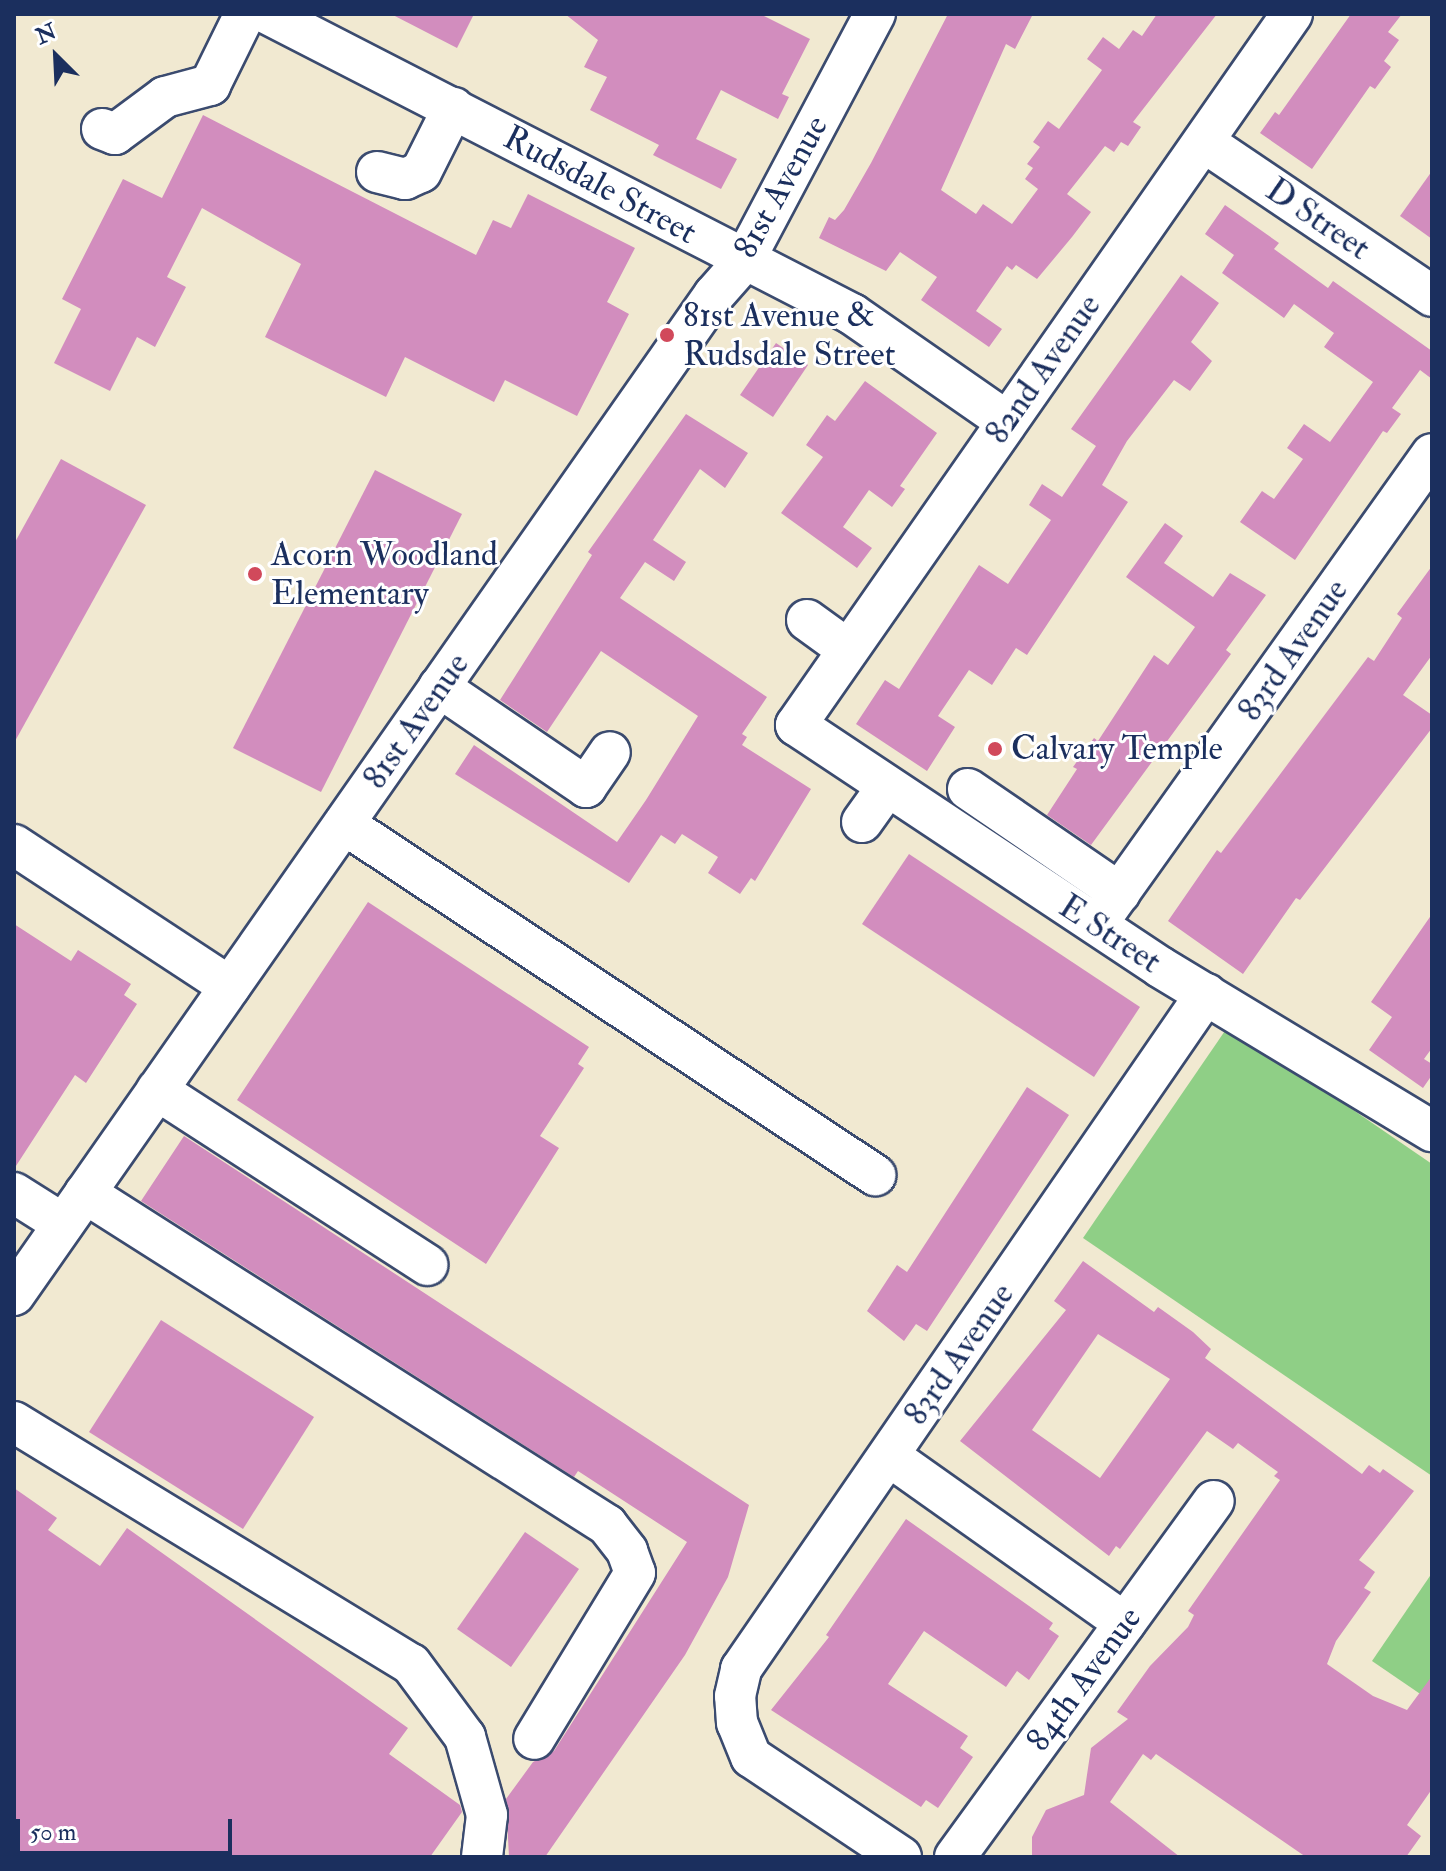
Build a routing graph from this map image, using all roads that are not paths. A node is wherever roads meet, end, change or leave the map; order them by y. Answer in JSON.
{"nodes":[{"id":1,"x":245,"y":14,"type":"edge"},
{"id":2,"x":268,"y":14,"type":"edge"},
{"id":3,"x":875,"y":14,"type":"edge"},
{"id":4,"x":1292,"y":14,"type":"edge"},
{"id":5,"x":334,"y":29,"type":"edge"},
{"id":6,"x":453,"y":108,"type":"junction"},
{"id":7,"x":102,"y":129,"type":"dead end"},
{"id":8,"x":1204,"y":142,"type":"junction"},
{"id":9,"x":377,"y":172,"type":"dead end"},
{"id":10,"x":744,"y":261,"type":"junction"},
{"id":11,"x":1432,"y":296,"type":"edge"},
{"id":12,"x":1006,"y":421,"type":"junction"},
{"id":13,"x":1432,"y":454,"type":"edge"},
{"id":14,"x":807,"y":620,"type":"dead end"},
{"id":15,"x":847,"y":649,"type":"junction"},
{"id":16,"x":439,"y":687,"type":"junction"},
{"id":17,"x":796,"y":725,"type":"joint"},
{"id":18,"x":610,"y":752,"type":"dead end"},
{"id":19,"x":887,"y":787,"type":"junction"},
{"id":20,"x":968,"y":789,"type":"dead end"},
{"id":21,"x":862,"y":822,"type":"dead end"},
{"id":22,"x":344,"y":824,"type":"junction"},
{"id":23,"x":14,"y":845,"type":"edge"},
{"id":24,"x":1108,"y":908,"type":"junction"},
{"id":25,"x":230,"y":987,"type":"junction"},
{"id":26,"x":1206,"y":994,"type":"junction"},
{"id":27,"x":157,"y":1090,"type":"junction"},
{"id":28,"x":1432,"y":1131,"type":"edge"},
{"id":29,"x":875,"y":1175,"type":"dead end"},
{"id":30,"x":14,"y":1193,"type":"edge"},
{"id":31,"x":74,"y":1209,"type":"junction"},
{"id":32,"x":427,"y":1265,"type":"dead end"},
{"id":33,"x":14,"y":1295,"type":"edge"},
{"id":34,"x":14,"y":1422,"type":"edge"},
{"id":35,"x":889,"y":1456,"type":"junction"},
{"id":36,"x":1214,"y":1501,"type":"dead end"},
{"id":37,"x":1125,"y":1623,"type":"junction"},
{"id":38,"x":534,"y":1739,"type":"dead end"},
{"id":39,"x":482,"y":1857,"type":"edge"},
{"id":40,"x":901,"y":1857,"type":"edge"},
{"id":41,"x":955,"y":1857,"type":"edge"}],
"edges":[{"from":1,"to":7,"type":"street"},
{"from":2,"to":5,"type":"street","name":"Rudsdale Street"},
{"from":3,"to":10,"type":"street","name":"81st Avenue"},
{"from":4,"to":8,"type":"street","name":"82nd Avenue"},
{"from":5,"to":6,"type":"street","name":"Rudsdale Street"},
{"from":6,"to":9,"type":"street"},
{"from":6,"to":10,"type":"street","name":"Rudsdale Street"},
{"from":8,"to":11,"type":"street","name":"D Street"},
{"from":8,"to":12,"type":"street","name":"82nd Avenue"},
{"from":10,"to":12,"type":"street","name":"Rudsdale Street"},
{"from":10,"to":16,"type":"street","name":"81st Avenue"},
{"from":12,"to":15,"type":"street","name":"82nd Avenue"},
{"from":13,"to":24,"type":"street","name":"83rd Avenue"},
{"from":14,"to":15,"type":"street"},
{"from":15,"to":17,"type":"street","name":"82nd Avenue"},
{"from":16,"to":18,"type":"street"},
{"from":16,"to":22,"type":"street","name":"81st Avenue"},
{"from":17,"to":19,"type":"street","name":"E Street"},
{"from":19,"to":21,"type":"street"},
{"from":19,"to":24,"type":"street","name":"E Street"},
{"from":20,"to":24,"type":"street"},
{"from":22,"to":25,"type":"street","name":"81st Avenue"},
{"from":22,"to":29,"type":"street"},
{"from":23,"to":25,"type":"street"},
{"from":24,"to":26,"type":"street","name":"E Street"},
{"from":25,"to":27,"type":"street","name":"81st Avenue"},
{"from":26,"to":28,"type":"street","name":"E Street"},
{"from":26,"to":35,"type":"street","name":"83rd Avenue"},
{"from":27,"to":31,"type":"street","name":"81st Avenue"},
{"from":27,"to":32,"type":"street"},
{"from":30,"to":31,"type":"street"},
{"from":31,"to":33,"type":"street","name":"81st Avenue"},
{"from":31,"to":38,"type":"street"},
{"from":34,"to":39,"type":"street"},
{"from":35,"to":37,"type":"street"},
{"from":35,"to":40,"type":"street","name":"83rd Avenue"},
{"from":36,"to":37,"type":"street","name":"84th Avenue"},
{"from":37,"to":41,"type":"street","name":"84th Avenue"}]}
